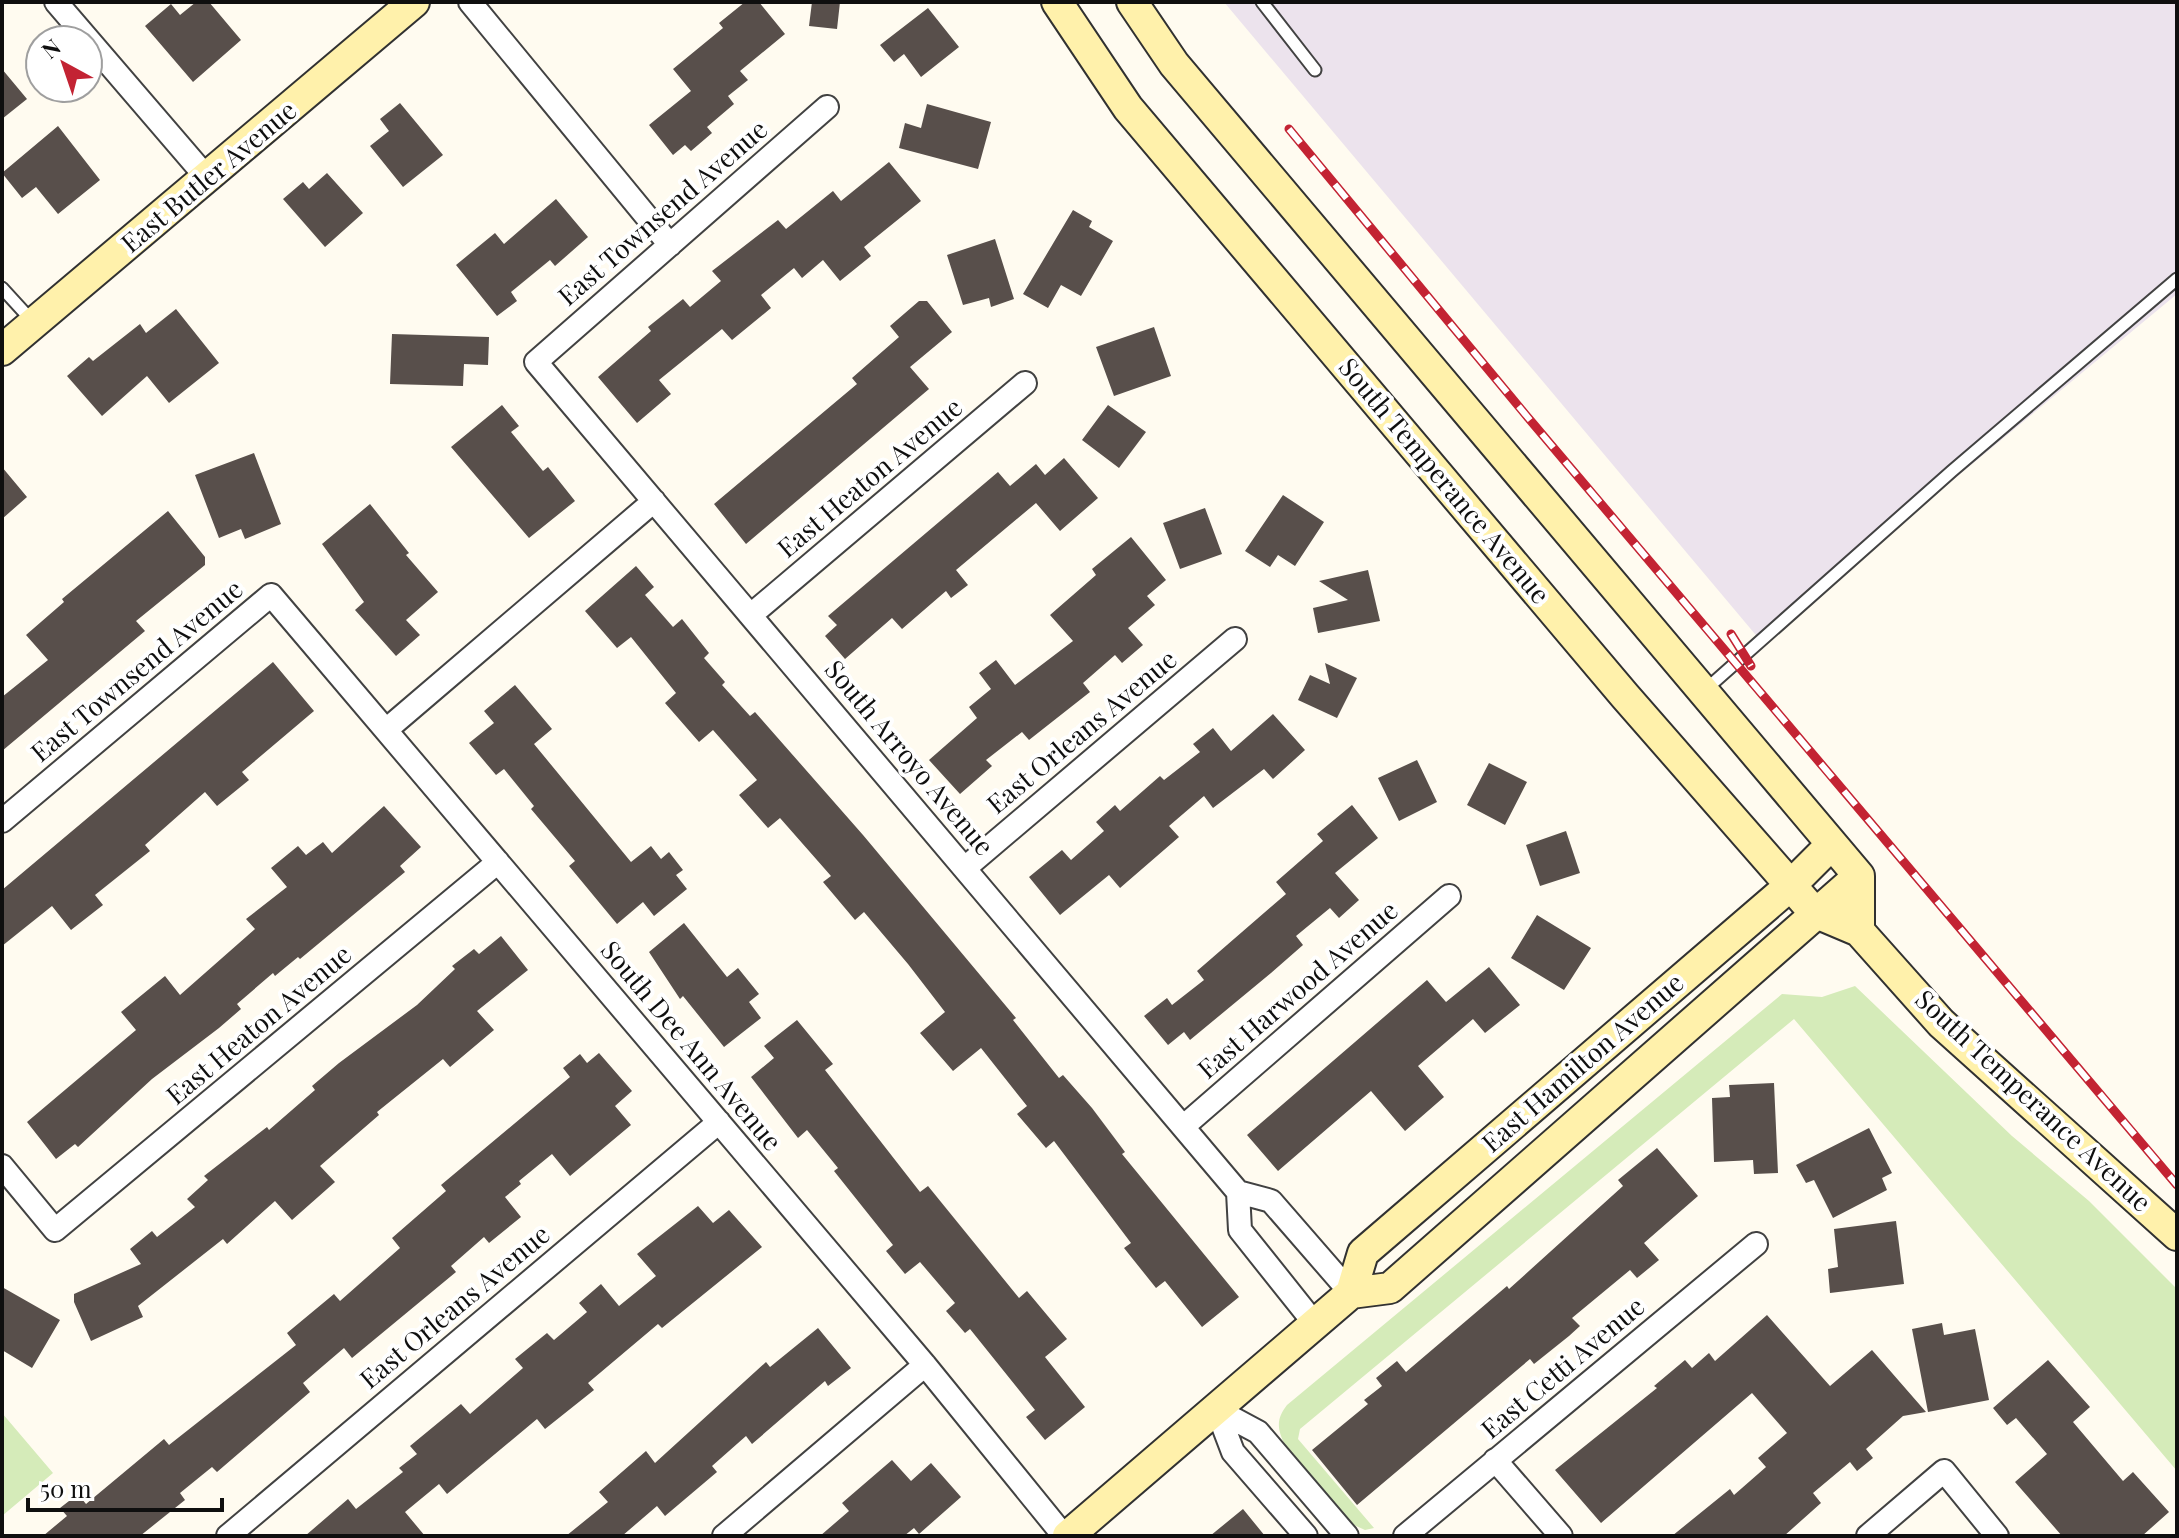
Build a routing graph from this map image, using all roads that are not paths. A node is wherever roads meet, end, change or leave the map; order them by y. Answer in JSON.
{"nodes":[{"id":1,"x":56,"y":2,"type":"edge"},
{"id":2,"x":414,"y":2,"type":"edge"},
{"id":3,"x":470,"y":2,"type":"edge"},
{"id":4,"x":1057,"y":2,"type":"edge"},
{"id":5,"x":1132,"y":2,"type":"edge"},
{"id":6,"x":1262,"y":2,"type":"edge"},
{"id":7,"x":1315,"y":70,"type":"dead end"},
{"id":8,"x":827,"y":107,"type":"dead end"},
{"id":9,"x":208,"y":179,"type":"junction"},
{"id":10,"x":670,"y":245,"type":"junction"},
{"id":11,"x":2177,"y":279,"type":"edge"},
{"id":12,"x":2,"y":288,"type":"edge"},
{"id":13,"x":34,"y":323,"type":"junction"},
{"id":14,"x":2,"y":350,"type":"edge"},
{"id":15,"x":536,"y":362,"type":"joint"},
{"id":16,"x":1025,"y":383,"type":"dead end"},
{"id":17,"x":654,"y":501,"type":"junction"},
{"id":18,"x":271,"y":595,"type":"joint"},
{"id":19,"x":751,"y":615,"type":"junction"},
{"id":20,"x":1235,"y":639,"type":"dead end"},
{"id":21,"x":1703,"y":691,"type":"junction"},
{"id":22,"x":386,"y":730,"type":"junction"},
{"id":23,"x":2,"y":821,"type":"edge"},
{"id":24,"x":1832,"y":844,"type":"junction"},
{"id":25,"x":498,"y":862,"type":"junction"},
{"id":26,"x":965,"y":868,"type":"junction"},
{"id":27,"x":1859,"y":876,"type":"junction"},
{"id":28,"x":1791,"y":885,"type":"junction"},
{"id":29,"x":1449,"y":896,"type":"dead end"},
{"id":30,"x":1814,"y":912,"type":"junction"},
{"id":31,"x":1859,"y":931,"type":"junction"},
{"id":32,"x":719,"y":1122,"type":"junction"},
{"id":33,"x":1184,"y":1126,"type":"junction"},
{"id":34,"x":2,"y":1166,"type":"edge"},
{"id":35,"x":1238,"y":1192,"type":"junction"},
{"id":36,"x":2177,"y":1235,"type":"edge"},
{"id":37,"x":1756,"y":1244,"type":"dead end"},
{"id":38,"x":1351,"y":1293,"type":"junction"},
{"id":39,"x":1315,"y":1324,"type":"junction"},
{"id":40,"x":925,"y":1365,"type":"junction"},
{"id":41,"x":1217,"y":1410,"type":"junction"},
{"id":42,"x":1495,"y":1460,"type":"junction"},
{"id":43,"x":228,"y":1536,"type":"edge"},
{"id":44,"x":724,"y":1536,"type":"edge"},
{"id":45,"x":1066,"y":1536,"type":"edge"},
{"id":46,"x":1306,"y":1536,"type":"edge"},
{"id":47,"x":1347,"y":1536,"type":"edge"},
{"id":48,"x":1405,"y":1536,"type":"edge"},
{"id":49,"x":1561,"y":1536,"type":"edge"},
{"id":50,"x":1868,"y":1536,"type":"edge"},
{"id":51,"x":1997,"y":1536,"type":"edge"}],
"edges":[{"from":1,"to":9,"type":"street"},
{"from":2,"to":9,"type":"main road","name":"East Butler Avenue"},
{"from":3,"to":10,"type":"street"},
{"from":4,"to":28,"type":"main road","name":"South Temperance Avenue"},
{"from":5,"to":21,"type":"main road"},
{"from":6,"to":7,"type":"lane"},
{"from":8,"to":10,"type":"street","name":"East Townsend Avenue"},
{"from":9,"to":13,"type":"main road","name":"East Butler Avenue"},
{"from":10,"to":15,"type":"street","name":"East Townsend Avenue"},
{"from":11,"to":21,"type":"lane"},
{"from":12,"to":13,"type":"lane"},
{"from":13,"to":14,"type":"main road","name":"East Butler Avenue"},
{"from":15,"to":17,"type":"street","name":"South Arroyo Avenue"},
{"from":16,"to":19,"type":"street","name":"East Heaton Avenue"},
{"from":17,"to":19,"type":"street","name":"South Arroyo Avenue"},
{"from":17,"to":22,"type":"street"},
{"from":18,"to":22,"type":"street","name":"South Dee Ann Avenue"},
{"from":18,"to":23,"type":"street","name":"East Townsend Avenue"},
{"from":19,"to":26,"type":"street","name":"South Arroyo Avenue"},
{"from":20,"to":26,"type":"street","name":"East Orleans Avenue"},
{"from":21,"to":24,"type":"main road"},
{"from":22,"to":25,"type":"street","name":"South Dee Ann Avenue"},
{"from":24,"to":27,"type":"main road"},
{"from":24,"to":28,"type":"main road","name":"East Hamilton Avenue"},
{"from":25,"to":32,"type":"street","name":"South Dee Ann Avenue"},
{"from":25,"to":34,"type":"street","name":"East Heaton Avenue"},
{"from":26,"to":33,"type":"street","name":"South Arroyo Avenue"},
{"from":27,"to":30,"type":"main road","name":"East Hamilton Avenue"},
{"from":27,"to":31,"type":"main road"},
{"from":28,"to":30,"type":"main road","name":"South Temperance Avenue"},
{"from":28,"to":38,"type":"main road","name":"East Hamilton Avenue"},
{"from":29,"to":33,"type":"street","name":"East Harwood Avenue"},
{"from":30,"to":31,"type":"main road","name":"South Temperance Avenue"},
{"from":30,"to":38,"type":"main road","name":"East Hamilton Avenue"},
{"from":31,"to":36,"type":"main road","name":"South Temperance Avenue"},
{"from":32,"to":40,"type":"street","name":"South Dee Ann Avenue"},
{"from":32,"to":43,"type":"street","name":"East Orleans Avenue"},
{"from":33,"to":35,"type":"street","name":"South Arroyo Avenue"},
{"from":35,"to":38,"type":"street"},
{"from":35,"to":39,"type":"street"},
{"from":37,"to":42,"type":"street","name":"East Cetti Avenue"},
{"from":38,"to":39,"type":"main road"},
{"from":39,"to":41,"type":"main road"},
{"from":40,"to":44,"type":"street"},
{"from":40,"to":45,"type":"street","name":"South Dee Ann Avenue"},
{"from":41,"to":45,"type":"main road"},
{"from":41,"to":46,"type":"street"},
{"from":41,"to":47,"type":"street"},
{"from":42,"to":48,"type":"street","name":"East Cetti Avenue"},
{"from":42,"to":49,"type":"street"},
{"from":50,"to":51,"type":"street"}]}
